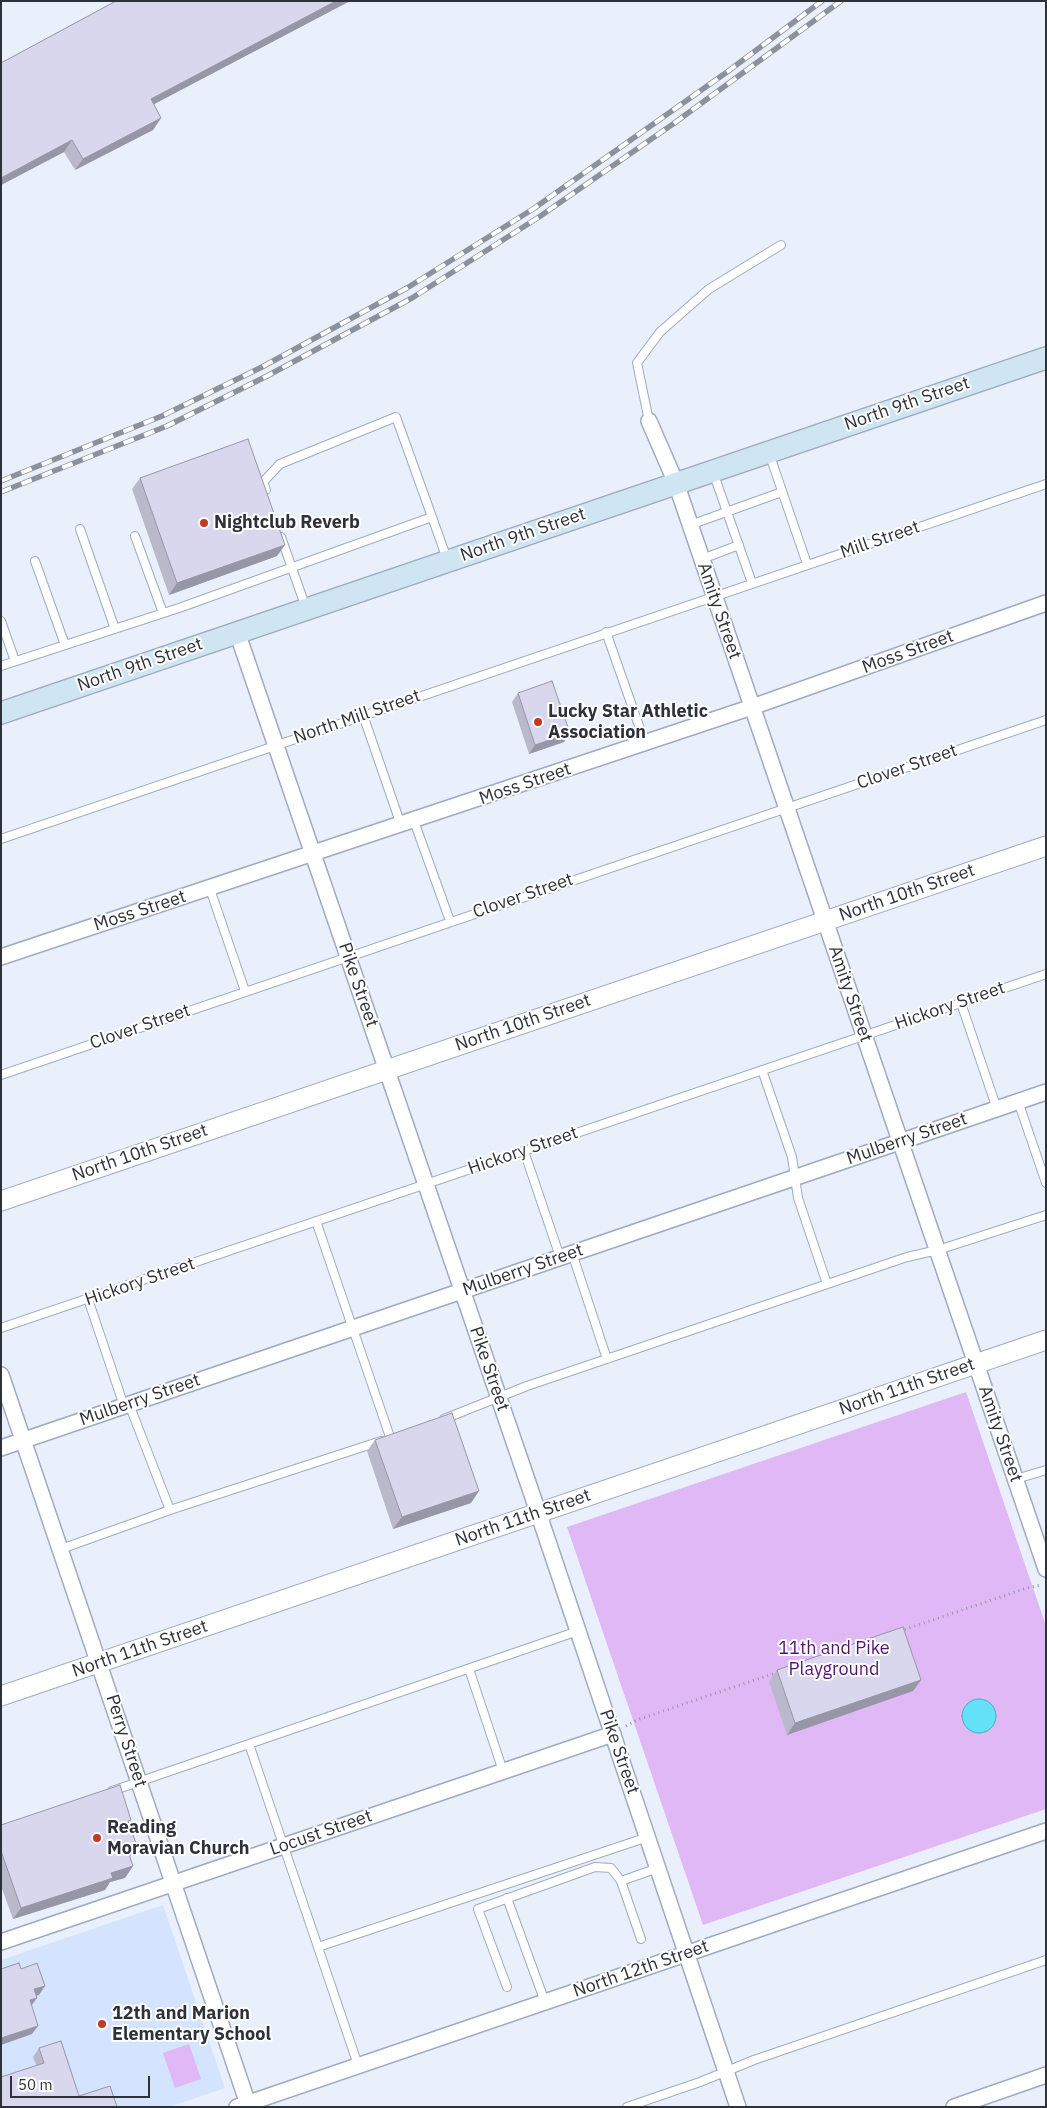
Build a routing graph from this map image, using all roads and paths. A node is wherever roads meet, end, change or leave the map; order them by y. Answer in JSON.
{"nodes":[{"id":1,"x":781,"y":245,"type":"dead end"},
{"id":2,"x":1046,"y":358,"type":"edge"},
{"id":3,"x":649,"y":421,"type":"joint"},
{"id":4,"x":768,"y":451,"type":"junction"},
{"id":5,"x":712,"y":470,"type":"junction"},
{"id":6,"x":676,"y":483,"type":"junction"},
{"id":7,"x":1046,"y":484,"type":"edge"},
{"id":8,"x":782,"y":492,"type":"junction"},
{"id":9,"x":268,"y":499,"type":"edge"},
{"id":10,"x":727,"y":512,"type":"junction"},
{"id":11,"x":432,"y":517,"type":"junction"},
{"id":12,"x":277,"y":524,"type":"edge"},
{"id":13,"x":690,"y":525,"type":"junction"},
{"id":14,"x":80,"y":529,"type":"dead end"},
{"id":15,"x":135,"y":536,"type":"dead end"},
{"id":16,"x":739,"y":545,"type":"junction"},
{"id":17,"x":702,"y":558,"type":"junction"},
{"id":18,"x":448,"y":560,"type":"junction"},
{"id":19,"x":35,"y":561,"type":"dead end"},
{"id":20,"x":807,"y":564,"type":"junction"},
{"id":21,"x":292,"y":567,"type":"junction"},
{"id":22,"x":752,"y":583,"type":"junction"},
{"id":23,"x":714,"y":595,"type":"junction"},
{"id":24,"x":1046,"y":603,"type":"edge"},
{"id":25,"x":306,"y":608,"type":"junction"},
{"id":26,"x":163,"y":613,"type":"junction"},
{"id":27,"x":1,"y":621,"type":"edge"},
{"id":28,"x":115,"y":628,"type":"junction"},
{"id":29,"x":237,"y":632,"type":"junction"},
{"id":30,"x":606,"y":632,"type":"junction"},
{"id":31,"x":65,"y":645,"type":"junction"},
{"id":32,"x":14,"y":661,"type":"junction"},
{"id":33,"x":1,"y":666,"type":"edge"},
{"id":34,"x":752,"y":707,"type":"junction"},
{"id":35,"x":1,"y":713,"type":"edge"},
{"id":36,"x":363,"y":715,"type":"junction"},
{"id":37,"x":1046,"y":720,"type":"edge"},
{"id":38,"x":645,"y":743,"type":"junction"},
{"id":39,"x":275,"y":744,"type":"junction"},
{"id":40,"x":786,"y":807,"type":"junction"},
{"id":41,"x":407,"y":823,"type":"junction"},
{"id":42,"x":1,"y":839,"type":"edge"},
{"id":43,"x":1046,"y":846,"type":"edge"},
{"id":44,"x":313,"y":853,"type":"junction"},
{"id":45,"x":210,"y":889,"type":"junction"},
{"id":46,"x":825,"y":920,"type":"junction"},
{"id":47,"x":450,"y":921,"type":"junction"},
{"id":48,"x":348,"y":956,"type":"junction"},
{"id":49,"x":1,"y":957,"type":"edge"},
{"id":50,"x":1046,"y":974,"type":"edge"},
{"id":51,"x":245,"y":991,"type":"junction"},
{"id":52,"x":961,"y":1002,"type":"junction"},
{"id":53,"x":864,"y":1035,"type":"junction"},
{"id":54,"x":387,"y":1069,"type":"junction"},
{"id":55,"x":762,"y":1070,"type":"junction"},
{"id":56,"x":1,"y":1075,"type":"edge"},
{"id":57,"x":1046,"y":1092,"type":"edge"},
{"id":58,"x":1018,"y":1102,"type":"junction"},
{"id":59,"x":997,"y":1109,"type":"junction"},
{"id":60,"x":900,"y":1141,"type":"junction"},
{"id":61,"x":524,"y":1151,"type":"junction"},
{"id":62,"x":795,"y":1177,"type":"junction"},
{"id":63,"x":1046,"y":1183,"type":"edge"},
{"id":64,"x":426,"y":1184,"type":"junction"},
{"id":65,"x":1,"y":1201,"type":"edge"},
{"id":66,"x":1046,"y":1215,"type":"edge"},
{"id":67,"x":316,"y":1222,"type":"junction"},
{"id":68,"x":938,"y":1250,"type":"junction"},
{"id":69,"x":566,"y":1255,"type":"junction"},
{"id":70,"x":827,"y":1284,"type":"junction"},
{"id":71,"x":462,"y":1290,"type":"junction"},
{"id":72,"x":88,"y":1299,"type":"junction"},
{"id":73,"x":1,"y":1328,"type":"edge"},
{"id":74,"x":353,"y":1328,"type":"junction"},
{"id":75,"x":1046,"y":1340,"type":"edge"},
{"id":76,"x":607,"y":1359,"type":"junction"},
{"id":77,"x":976,"y":1363,"type":"junction"},
{"id":78,"x":1,"y":1375,"type":"edge"},
{"id":79,"x":499,"y":1398,"type":"junction"},
{"id":80,"x":127,"y":1405,"type":"junction"},
{"id":81,"x":437,"y":1421,"type":"edge"},
{"id":82,"x":400,"y":1434,"type":"edge"},
{"id":83,"x":390,"y":1437,"type":"junction"},
{"id":84,"x":24,"y":1440,"type":"junction"},
{"id":85,"x":1,"y":1448,"type":"edge"},
{"id":86,"x":1046,"y":1470,"type":"edge"},
{"id":87,"x":1016,"y":1479,"type":"junction"},
{"id":88,"x":170,"y":1510,"type":"junction"},
{"id":89,"x":538,"y":1512,"type":"junction"},
{"id":90,"x":61,"y":1549,"type":"junction"},
{"id":91,"x":1046,"y":1568,"type":"edge"},
{"id":92,"x":1046,"y":1584,"type":"edge"},
{"id":93,"x":578,"y":1631,"type":"junction"},
{"id":94,"x":897,"y":1632,"type":"edge"},
{"id":95,"x":100,"y":1663,"type":"junction"},
{"id":96,"x":469,"y":1668,"type":"junction"},
{"id":97,"x":786,"y":1670,"type":"edge"},
{"id":98,"x":1,"y":1696,"type":"edge"},
{"id":99,"x":613,"y":1734,"type":"junction"},
{"id":100,"x":249,"y":1744,"type":"junction"},
{"id":101,"x":503,"y":1771,"type":"junction"},
{"id":102,"x":140,"y":1782,"type":"junction"},
{"id":103,"x":103,"y":1794,"type":"edge"},
{"id":104,"x":1046,"y":1831,"type":"edge"},
{"id":105,"x":648,"y":1837,"type":"junction"},
{"id":106,"x":284,"y":1846,"type":"junction"},
{"id":107,"x":658,"y":1868,"type":"junction"},
{"id":108,"x":621,"y":1881,"type":"junction"},
{"id":109,"x":173,"y":1883,"type":"junction"},
{"id":110,"x":507,"y":1898,"type":"junction"},
{"id":111,"x":641,"y":1939,"type":"dead end"},
{"id":112,"x":1,"y":1942,"type":"edge"},
{"id":113,"x":318,"y":1948,"type":"junction"},
{"id":114,"x":687,"y":1953,"type":"junction"},
{"id":115,"x":1046,"y":1960,"type":"edge"},
{"id":116,"x":506,"y":1987,"type":"dead end"},
{"id":117,"x":545,"y":2002,"type":"junction"},
{"id":118,"x":358,"y":2065,"type":"junction"},
{"id":119,"x":726,"y":2071,"type":"junction"},
{"id":120,"x":1046,"y":2076,"type":"edge"},
{"id":121,"x":245,"y":2106,"type":"edge"},
{"id":122,"x":627,"y":2107,"type":"edge"},
{"id":123,"x":738,"y":2107,"type":"edge"},
{"id":124,"x":954,"y":2107,"type":"edge"}],
"edges":[{"from":1,"to":3,"type":"lane"},
{"from":2,"to":4,"type":"main road","name":"North 9th Street"},
{"from":3,"to":6,"type":"street","name":"Amity Street"},
{"from":4,"to":5,"type":"main road","name":"North 9th Street"},
{"from":4,"to":8,"type":"lane"},
{"from":5,"to":6,"type":"main road","name":"North 9th Street"},
{"from":5,"to":10,"type":"lane"},
{"from":6,"to":13,"type":"street","name":"Amity Street"},
{"from":6,"to":18,"type":"main road","name":"North 9th Street"},
{"from":7,"to":20,"type":"lane","name":"Mill Street"},
{"from":8,"to":10,"type":"lane"},
{"from":8,"to":20,"type":"lane"},
{"from":9,"to":11,"type":"lane"},
{"from":10,"to":13,"type":"lane"},
{"from":10,"to":16,"type":"lane"},
{"from":11,"to":18,"type":"lane"},
{"from":11,"to":21,"type":"lane"},
{"from":12,"to":21,"type":"lane"},
{"from":13,"to":17,"type":"street","name":"Amity Street"},
{"from":14,"to":28,"type":"lane"},
{"from":15,"to":26,"type":"lane"},
{"from":16,"to":17,"type":"lane"},
{"from":16,"to":22,"type":"lane"},
{"from":17,"to":23,"type":"street","name":"Amity Street"},
{"from":18,"to":25,"type":"main road","name":"North 9th Street"},
{"from":19,"to":31,"type":"lane"},
{"from":20,"to":22,"type":"lane","name":"Mill Street"},
{"from":21,"to":25,"type":"lane"},
{"from":21,"to":26,"type":"lane"},
{"from":22,"to":23,"type":"lane","name":"Mill Street"},
{"from":23,"to":30,"type":"lane","name":"North Mill Street"},
{"from":23,"to":34,"type":"street","name":"Amity Street"},
{"from":24,"to":34,"type":"street","name":"Moss Street"},
{"from":25,"to":29,"type":"main road","name":"North 9th Street"},
{"from":26,"to":28,"type":"lane"},
{"from":27,"to":32,"type":"lane"},
{"from":28,"to":31,"type":"lane"},
{"from":29,"to":35,"type":"main road","name":"North 9th Street"},
{"from":29,"to":39,"type":"street","name":"Pike Street"},
{"from":30,"to":36,"type":"lane","name":"North Mill Street"},
{"from":30,"to":38,"type":"lane"},
{"from":31,"to":32,"type":"lane"},
{"from":32,"to":33,"type":"lane"},
{"from":34,"to":38,"type":"street","name":"Moss Street"},
{"from":34,"to":40,"type":"street","name":"Amity Street"},
{"from":36,"to":39,"type":"lane","name":"North Mill Street"},
{"from":36,"to":41,"type":"lane"},
{"from":37,"to":40,"type":"lane","name":"Clover Street"},
{"from":38,"to":41,"type":"street","name":"Moss Street"},
{"from":39,"to":42,"type":"lane","name":"North Mill Street"},
{"from":39,"to":44,"type":"street","name":"Pike Street"},
{"from":40,"to":46,"type":"street","name":"Amity Street"},
{"from":40,"to":47,"type":"lane","name":"Clover Street"},
{"from":41,"to":44,"type":"street","name":"Moss Street"},
{"from":41,"to":47,"type":"lane"},
{"from":43,"to":46,"type":"street","name":"North 10th Street"},
{"from":44,"to":45,"type":"street","name":"Moss Street"},
{"from":44,"to":48,"type":"street","name":"Pike Street"},
{"from":45,"to":49,"type":"street","name":"Moss Street"},
{"from":45,"to":51,"type":"lane"},
{"from":46,"to":53,"type":"street","name":"Amity Street"},
{"from":46,"to":54,"type":"street","name":"North 10th Street"},
{"from":47,"to":48,"type":"lane","name":"Clover Street"},
{"from":48,"to":51,"type":"lane","name":"Clover Street"},
{"from":48,"to":54,"type":"street","name":"Pike Street"},
{"from":50,"to":52,"type":"lane","name":"Hickory Street"},
{"from":51,"to":56,"type":"lane","name":"Clover Street"},
{"from":52,"to":53,"type":"lane","name":"Hickory Street"},
{"from":52,"to":59,"type":"lane"},
{"from":53,"to":55,"type":"lane","name":"Hickory Street"},
{"from":53,"to":60,"type":"street","name":"Amity Street"},
{"from":54,"to":64,"type":"street","name":"Pike Street"},
{"from":54,"to":65,"type":"street","name":"North 10th Street"},
{"from":55,"to":61,"type":"lane","name":"Hickory Street"},
{"from":55,"to":62,"type":"lane"},
{"from":57,"to":58,"type":"street","name":"Mulberry Street"},
{"from":58,"to":59,"type":"street","name":"Mulberry Street"},
{"from":58,"to":63,"type":"lane"},
{"from":59,"to":60,"type":"street","name":"Mulberry Street"},
{"from":60,"to":62,"type":"street","name":"Mulberry Street"},
{"from":60,"to":68,"type":"street","name":"Amity Street"},
{"from":61,"to":64,"type":"lane","name":"Hickory Street"},
{"from":61,"to":69,"type":"lane"},
{"from":62,"to":69,"type":"street","name":"Mulberry Street"},
{"from":62,"to":70,"type":"lane"},
{"from":64,"to":67,"type":"lane","name":"Hickory Street"},
{"from":64,"to":71,"type":"street","name":"Pike Street"},
{"from":66,"to":68,"type":"lane"},
{"from":67,"to":72,"type":"lane","name":"Hickory Street"},
{"from":67,"to":74,"type":"lane"},
{"from":68,"to":70,"type":"lane"},
{"from":68,"to":77,"type":"street","name":"Amity Street"},
{"from":69,"to":71,"type":"street","name":"Mulberry Street"},
{"from":69,"to":76,"type":"lane"},
{"from":70,"to":76,"type":"lane"},
{"from":71,"to":74,"type":"street","name":"Mulberry Street"},
{"from":71,"to":79,"type":"street","name":"Pike Street"},
{"from":72,"to":73,"type":"lane","name":"Hickory Street"},
{"from":72,"to":80,"type":"lane"},
{"from":74,"to":80,"type":"street","name":"Mulberry Street"},
{"from":74,"to":83,"type":"lane"},
{"from":75,"to":77,"type":"street","name":"North 11th Street"},
{"from":76,"to":79,"type":"lane"},
{"from":77,"to":87,"type":"street","name":"Amity Street"},
{"from":77,"to":89,"type":"street","name":"North 11th Street"},
{"from":78,"to":84,"type":"street","name":"Perry Street"},
{"from":79,"to":81,"type":"lane"},
{"from":79,"to":89,"type":"street","name":"Pike Street"},
{"from":80,"to":84,"type":"street","name":"Mulberry Street"},
{"from":80,"to":88,"type":"lane"},
{"from":82,"to":83,"type":"lane"},
{"from":83,"to":88,"type":"lane"},
{"from":84,"to":85,"type":"street","name":"Mulberry Street"},
{"from":84,"to":90,"type":"street","name":"Perry Street"},
{"from":86,"to":87,"type":"lane"},
{"from":87,"to":91,"type":"street","name":"Amity Street"},
{"from":88,"to":90,"type":"lane"},
{"from":89,"to":93,"type":"street","name":"Pike Street"},
{"from":89,"to":95,"type":"street","name":"North 11th Street"},
{"from":90,"to":95,"type":"street","name":"Perry Street"},
{"from":92,"to":94,"type":"path"},
{"from":93,"to":96,"type":"lane"},
{"from":93,"to":99,"type":"street","name":"Pike Street"},
{"from":95,"to":98,"type":"street","name":"North 11th Street"},
{"from":95,"to":102,"type":"street","name":"Perry Street"},
{"from":96,"to":100,"type":"lane"},
{"from":96,"to":101,"type":"lane"},
{"from":97,"to":99,"type":"path"},
{"from":99,"to":101,"type":"street","name":"Locust Street"},
{"from":99,"to":105,"type":"street","name":"Pike Street"},
{"from":100,"to":102,"type":"lane"},
{"from":100,"to":106,"type":"lane"},
{"from":101,"to":106,"type":"street","name":"Locust Street"},
{"from":102,"to":103,"type":"lane"},
{"from":102,"to":109,"type":"street","name":"Perry Street"},
{"from":104,"to":114,"type":"street","name":"North 12th Street"},
{"from":105,"to":107,"type":"street","name":"Pike Street"},
{"from":105,"to":113,"type":"lane"},
{"from":106,"to":109,"type":"street","name":"Locust Street"},
{"from":106,"to":113,"type":"lane"},
{"from":107,"to":108,"type":"lane"},
{"from":107,"to":114,"type":"street","name":"Pike Street"},
{"from":108,"to":110,"type":"lane"},
{"from":108,"to":111,"type":"lane"},
{"from":109,"to":112,"type":"street","name":"Locust Street"},
{"from":109,"to":121,"type":"street","name":"Perry Street"},
{"from":110,"to":116,"type":"lane"},
{"from":110,"to":117,"type":"lane"},
{"from":113,"to":118,"type":"lane"},
{"from":114,"to":117,"type":"street","name":"North 12th Street"},
{"from":114,"to":119,"type":"street","name":"Pike Street"},
{"from":115,"to":119,"type":"lane"},
{"from":117,"to":118,"type":"street","name":"North 12th Street"},
{"from":118,"to":121,"type":"street","name":"North 12th Street"},
{"from":119,"to":122,"type":"lane"},
{"from":119,"to":123,"type":"street","name":"Pike Street"},
{"from":120,"to":124,"type":"street"}]}
